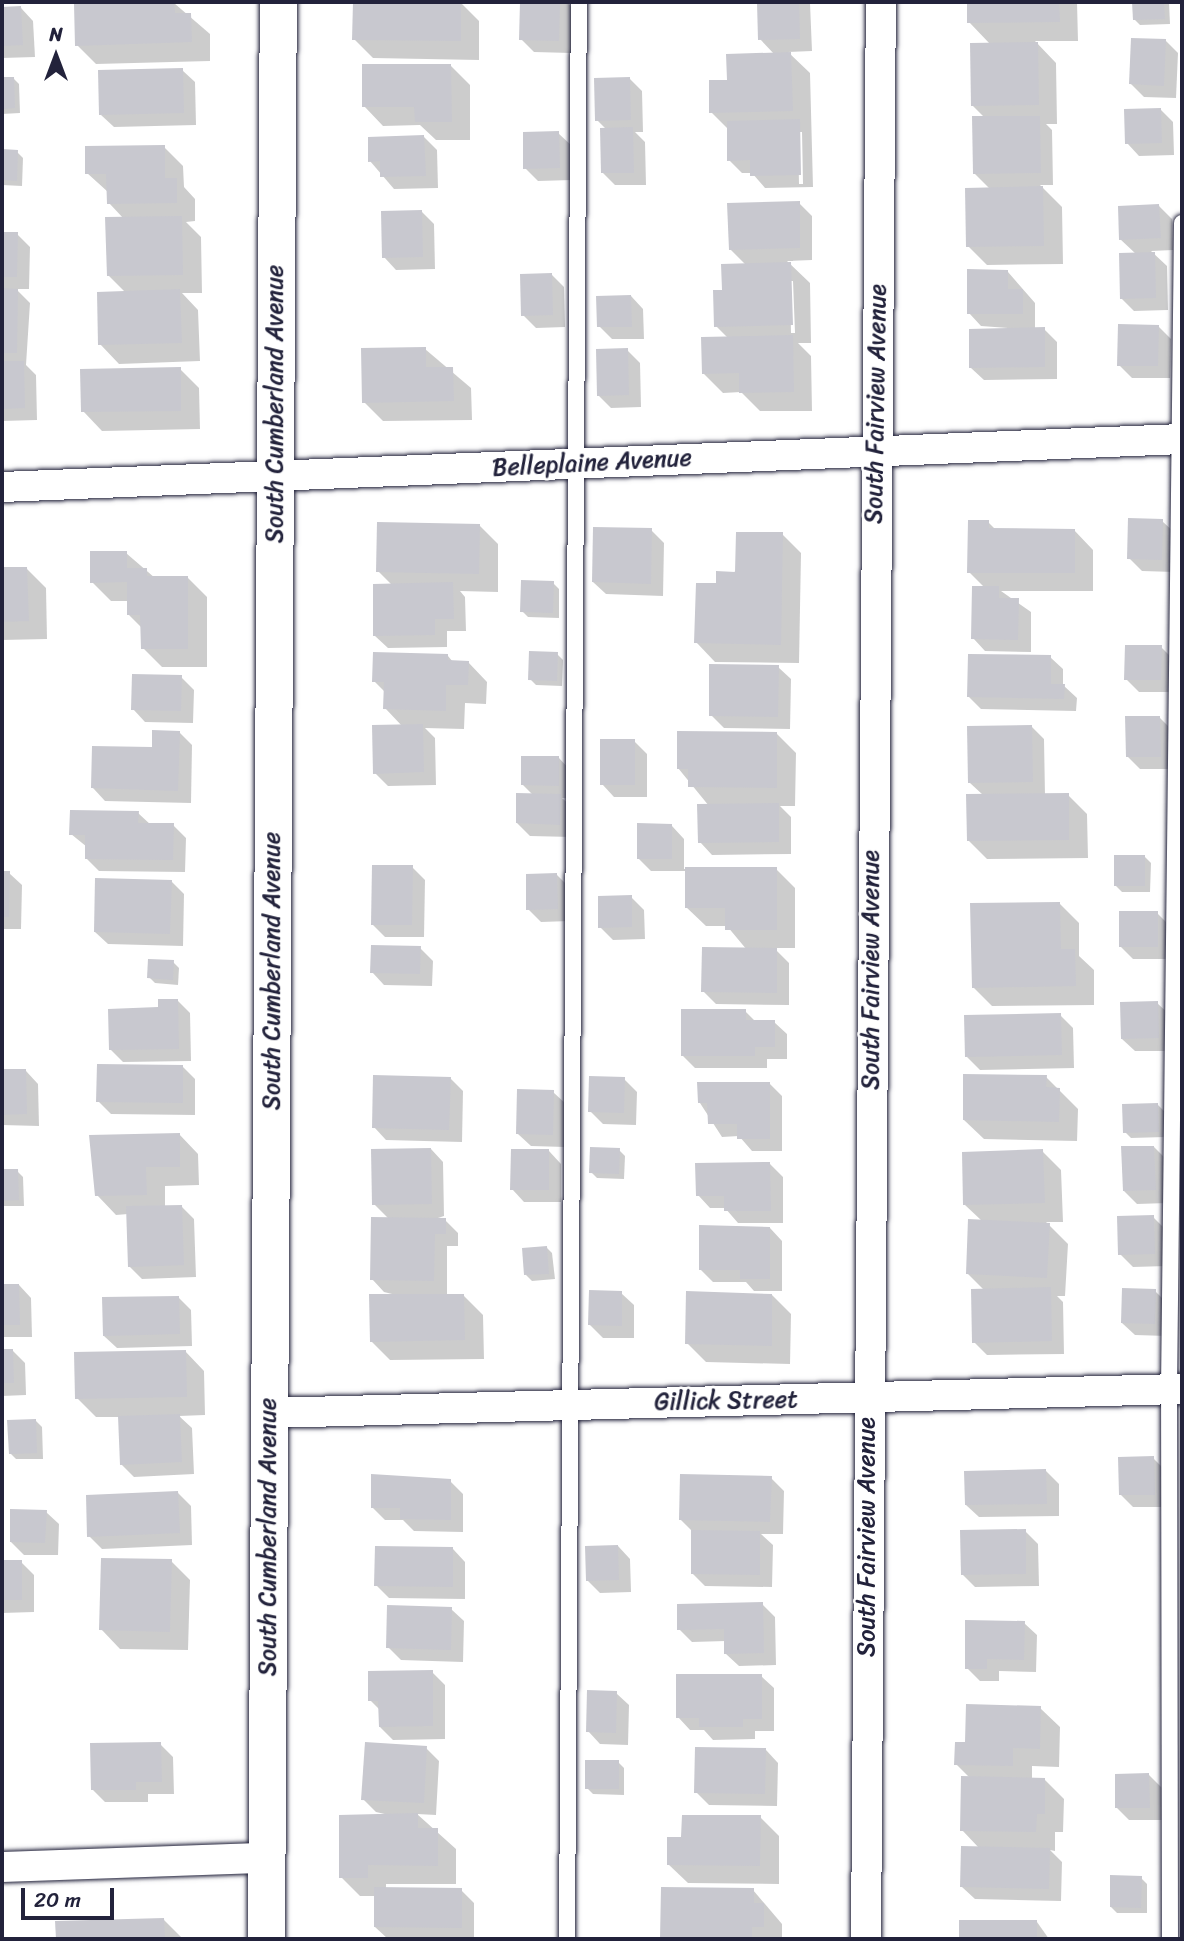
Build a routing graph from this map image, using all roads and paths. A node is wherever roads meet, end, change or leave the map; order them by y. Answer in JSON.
{"nodes":[{"id":1,"x":278,"y":2,"type":"edge"},
{"id":2,"x":579,"y":2,"type":"edge"},
{"id":3,"x":881,"y":2,"type":"edge"},
{"id":4,"x":1182,"y":223,"type":"edge"},
{"id":5,"x":1182,"y":439,"type":"edge"},
{"id":6,"x":875,"y":450,"type":"junction"},
{"id":7,"x":578,"y":463,"type":"junction"},
{"id":8,"x":275,"y":478,"type":"junction"},
{"id":9,"x":2,"y":487,"type":"edge"},
{"id":10,"x":1176,"y":1389,"type":"edge"},
{"id":11,"x":868,"y":1397,"type":"junction"},
{"id":12,"x":570,"y":1405,"type":"junction"},
{"id":13,"x":269,"y":1413,"type":"junction"},
{"id":14,"x":266,"y":1858,"type":"junction"},
{"id":15,"x":2,"y":1867,"type":"edge"},
{"id":16,"x":266,"y":1939,"type":"edge"},
{"id":17,"x":567,"y":1939,"type":"edge"},
{"id":18,"x":866,"y":1939,"type":"edge"},
{"id":19,"x":1170,"y":1939,"type":"edge"}],
"edges":[{"from":1,"to":8,"type":"street","name":"South Cumberland Avenue"},
{"from":2,"to":7,"type":"lane"},
{"from":3,"to":6,"type":"street","name":"South Fairview Avenue"},
{"from":4,"to":5,"type":"lane"},
{"from":5,"to":6,"type":"street","name":"Belleplaine Avenue"},
{"from":5,"to":10,"type":"lane"},
{"from":6,"to":7,"type":"street","name":"Belleplaine Avenue"},
{"from":6,"to":11,"type":"street","name":"South Fairview Avenue"},
{"from":7,"to":8,"type":"street","name":"Belleplaine Avenue"},
{"from":7,"to":12,"type":"lane"},
{"from":8,"to":9,"type":"street","name":"Belleplaine Avenue"},
{"from":8,"to":13,"type":"street","name":"South Cumberland Avenue"},
{"from":10,"to":11,"type":"street","name":"Gillick Street"},
{"from":10,"to":19,"type":"lane"},
{"from":11,"to":12,"type":"street","name":"Gillick Street"},
{"from":11,"to":18,"type":"street","name":"South Fairview Avenue"},
{"from":12,"to":13,"type":"street","name":"Gillick Street"},
{"from":12,"to":17,"type":"lane"},
{"from":13,"to":14,"type":"street","name":"South Cumberland Avenue"},
{"from":14,"to":15,"type":"street"},
{"from":14,"to":16,"type":"street","name":"South Cumberland Avenue"}]}
